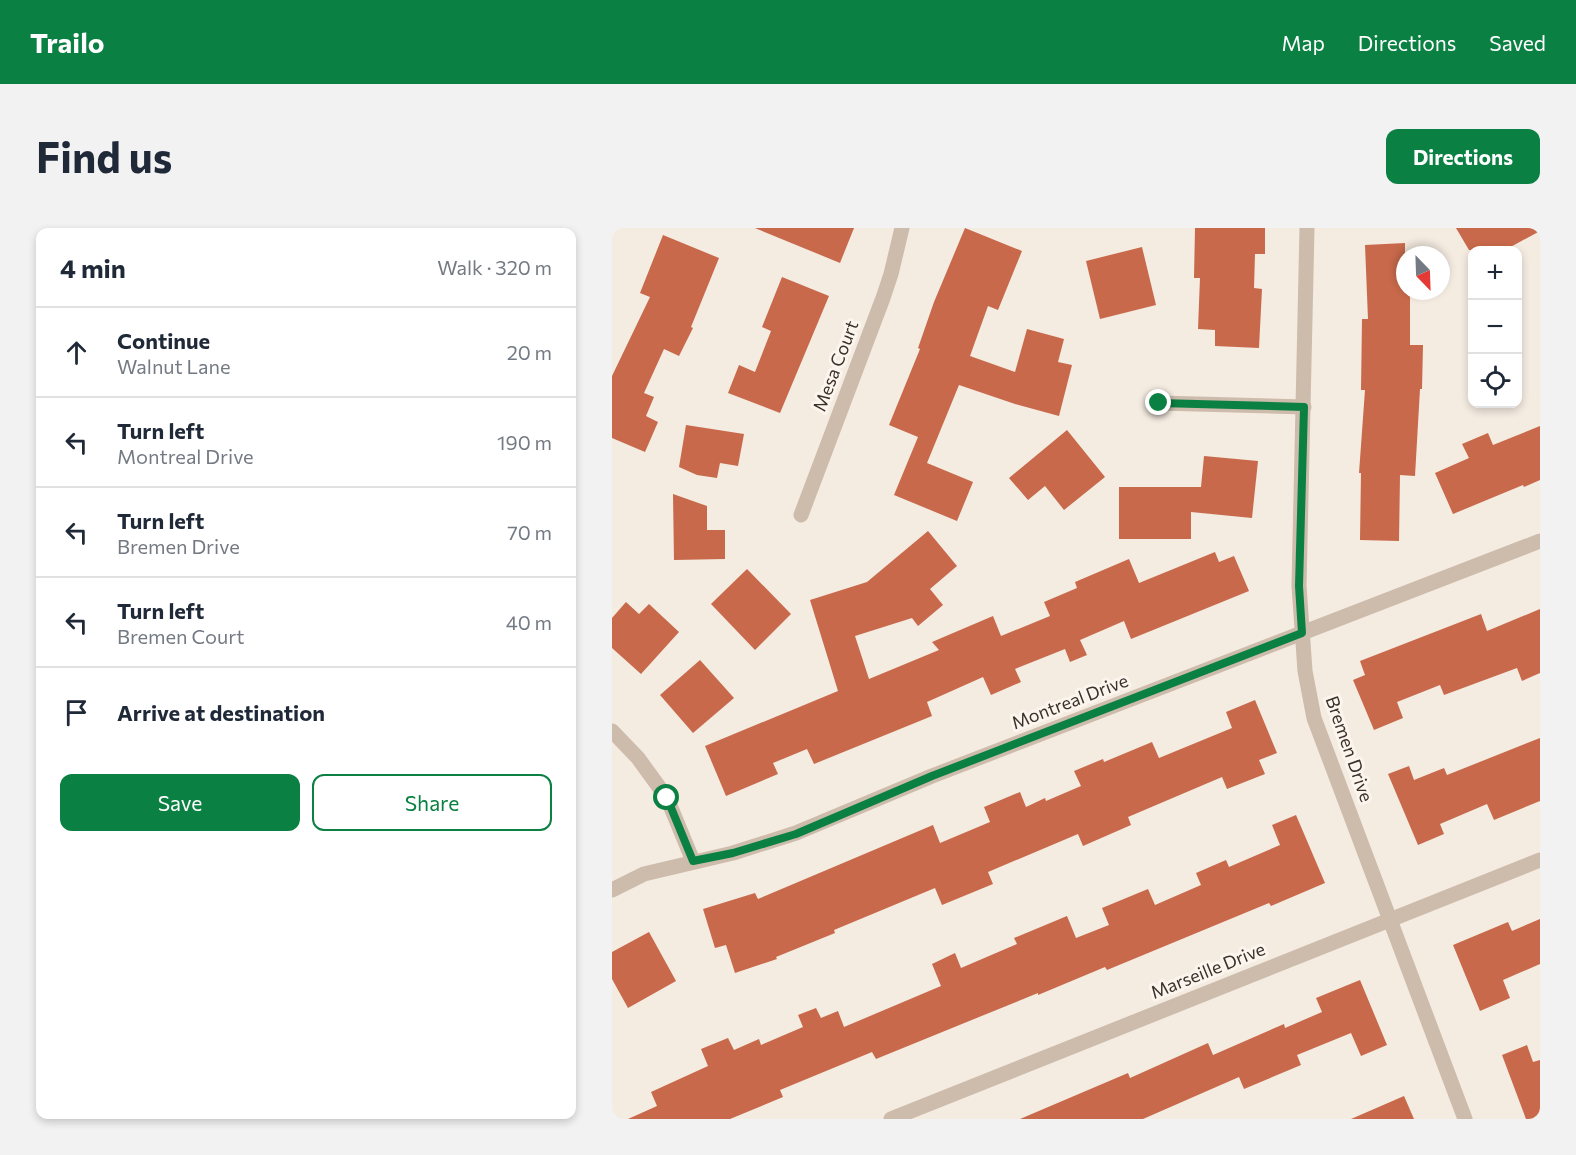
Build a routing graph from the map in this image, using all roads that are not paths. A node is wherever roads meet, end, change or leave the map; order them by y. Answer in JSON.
{"nodes":[{"id":1,"x":902,"y":228,"type":"edge"},
{"id":2,"x":1307,"y":228,"type":"edge"},
{"id":3,"x":1159,"y":403,"type":"dead end"},
{"id":4,"x":1304,"y":407,"type":"junction"},
{"id":5,"x":801,"y":515,"type":"dead end"},
{"id":6,"x":1540,"y":541,"type":"edge"},
{"id":7,"x":1302,"y":633,"type":"junction"},
{"id":8,"x":612,"y":731,"type":"edge"},
{"id":9,"x":1540,"y":860,"type":"edge"},
{"id":10,"x":693,"y":861,"type":"junction"},
{"id":11,"x":612,"y":890,"type":"edge"},
{"id":12,"x":1390,"y":918,"type":"junction"},
{"id":13,"x":891,"y":1119,"type":"edge"},
{"id":14,"x":1465,"y":1119,"type":"edge"}],
"edges":[{"from":1,"to":5,"type":"street","name":"Mesa Court"},
{"from":2,"to":4,"type":"street","name":"Bremen Drive"},
{"from":3,"to":4,"type":"street"},
{"from":4,"to":7,"type":"street","name":"Bremen Drive"},
{"from":6,"to":7,"type":"street","name":"Montreal Drive"},
{"from":7,"to":10,"type":"street","name":"Montreal Drive"},
{"from":7,"to":12,"type":"street","name":"Bremen Drive"},
{"from":8,"to":10,"type":"street"},
{"from":9,"to":12,"type":"street","name":"Marseille Drive"},
{"from":10,"to":11,"type":"street","name":"Montreal Drive"},
{"from":12,"to":13,"type":"street","name":"Marseille Drive"},
{"from":12,"to":14,"type":"street","name":"Bremen Drive"}]}
